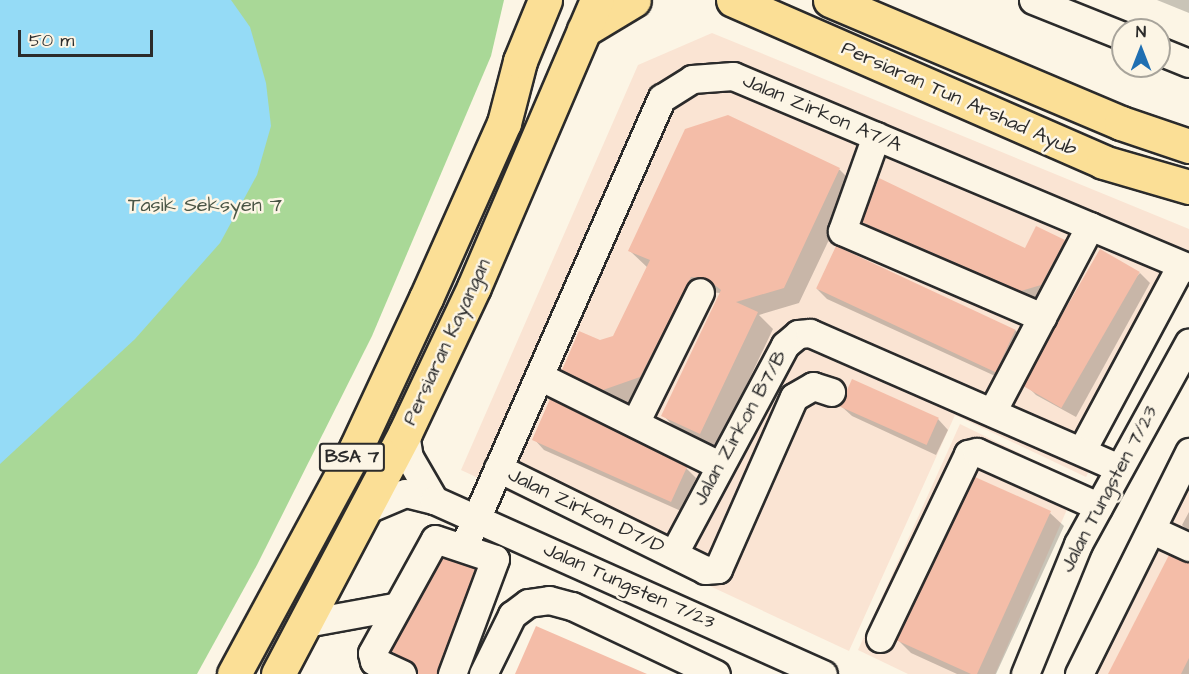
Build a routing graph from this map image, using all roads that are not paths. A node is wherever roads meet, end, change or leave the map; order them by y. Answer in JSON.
{"nodes":[{"id":1,"x":545,"y":0,"type":"edge"},
{"id":2,"x":566,"y":0,"type":"edge"},
{"id":3,"x":597,"y":0,"type":"edge"},
{"id":4,"x":634,"y":0,"type":"edge"},
{"id":5,"x":733,"y":0,"type":"edge"},
{"id":6,"x":830,"y":0,"type":"edge"},
{"id":7,"x":1033,"y":0,"type":"edge"},
{"id":8,"x":584,"y":30,"type":"junction"},
{"id":9,"x":1111,"y":31,"type":"edge"},
{"id":10,"x":1171,"y":56,"type":"edge"},
{"id":11,"x":1189,"y":63,"type":"edge"},
{"id":12,"x":504,"y":123,"type":"junction"},
{"id":13,"x":876,"y":136,"type":"junction"},
{"id":14,"x":1189,"y":146,"type":"edge"},
{"id":15,"x":1189,"y":187,"type":"edge"},
{"id":16,"x":1090,"y":226,"type":"junction"},
{"id":17,"x":1185,"y":267,"type":"edge"},
{"id":18,"x":700,"y":292,"type":"dead end"},
{"id":19,"x":1042,"y":317,"type":"junction"},
{"id":20,"x":1189,"y":342,"type":"edge"},
{"id":21,"x":539,"y":376,"type":"junction"},
{"id":22,"x":831,"y":392,"type":"dead end"},
{"id":23,"x":993,"y":410,"type":"junction"},
{"id":24,"x":635,"y":423,"type":"junction"},
{"id":25,"x":405,"y":433,"type":"junction"},
{"id":26,"x":1082,"y":450,"type":"junction"},
{"id":27,"x":1189,"y":452,"type":"edge"},
{"id":28,"x":719,"y":465,"type":"junction"},
{"id":29,"x":498,"y":468,"type":"junction"},
{"id":30,"x":1119,"y":468,"type":"junction"},
{"id":31,"x":434,"y":500,"type":"junction"},
{"id":32,"x":1098,"y":506,"type":"junction"},
{"id":33,"x":364,"y":510,"type":"junction"},
{"id":34,"x":476,"y":518,"type":"junction"},
{"id":35,"x":1152,"y":530,"type":"junction"},
{"id":36,"x":464,"y":546,"type":"junction"},
{"id":37,"x":1189,"y":547,"type":"edge"},
{"id":38,"x":674,"y":554,"type":"junction"},
{"id":39,"x":394,"y":607,"type":"junction"},
{"id":40,"x":306,"y":623,"type":"junction"},
{"id":41,"x":880,"y":638,"type":"dead end"},
{"id":42,"x":820,"y":673,"type":"edge"},
{"id":43,"x":234,"y":674,"type":"edge"},
{"id":44,"x":278,"y":674,"type":"edge"},
{"id":45,"x":402,"y":674,"type":"edge"},
{"id":46,"x":452,"y":674,"type":"edge"},
{"id":47,"x":483,"y":674,"type":"edge"},
{"id":48,"x":716,"y":674,"type":"edge"},
{"id":49,"x":1025,"y":674,"type":"edge"},
{"id":50,"x":1079,"y":674,"type":"edge"}],
"edges":[{"from":1,"to":12,"type":"main road","name":"Persiaran Kayangan","number":"BSA 7"},
{"from":2,"to":12,"type":"main road"},
{"from":3,"to":8,"type":"main road","name":"Persiaran Kayangan","number":"BSA 7"},
{"from":4,"to":8,"type":"main road"},
{"from":5,"to":15,"type":"main road","name":"Persiaran Tun Arshad Ayub"},
{"from":6,"to":14,"type":"main road","name":"Persiaran Tun Arshad Ayub"},
{"from":7,"to":9,"type":"street"},
{"from":8,"to":25,"type":"main road","name":"Persiaran Kayangan","number":"BSA 7"},
{"from":10,"to":11,"type":"street"},
{"from":12,"to":43,"type":"main road","name":"Persiaran Kayangan","number":"BSA 7"},
{"from":13,"to":16,"type":"street","name":"Jalan Zirkon A7/A"},
{"from":13,"to":19,"type":"street"},
{"from":13,"to":21,"type":"street","name":"Jalan Zirkon A7/A"},
{"from":16,"to":17,"type":"street","name":"Jalan Zirkon A7/A"},
{"from":16,"to":19,"type":"street"},
{"from":17,"to":26,"type":"street"},
{"from":18,"to":24,"type":"street"},
{"from":19,"to":23,"type":"street"},
{"from":20,"to":30,"type":"street","name":"Jalan Tungsten 7/23"},
{"from":21,"to":24,"type":"street"},
{"from":21,"to":29,"type":"street","name":"Jalan Zirkon A7/A"},
{"from":22,"to":38,"type":"street","name":"Jalan Zirkon D7/D"},
{"from":23,"to":26,"type":"street","name":"Jalan Zirkon B7/B"},
{"from":23,"to":28,"type":"street","name":"Jalan Zirkon B7/B"},
{"from":24,"to":28,"type":"street"},
{"from":25,"to":31,"type":"street"},
{"from":25,"to":33,"type":"main road","name":"Persiaran Kayangan","number":"BSA 7"},
{"from":26,"to":30,"type":"street","name":"Jalan Zirkon B7/B"},
{"from":27,"to":35,"type":"street"},
{"from":28,"to":38,"type":"street","name":"Jalan Zirkon B7/B"},
{"from":29,"to":34,"type":"street","name":"Jalan Zirkon A7/A"},
{"from":29,"to":38,"type":"street","name":"Jalan Zirkon D7/D"},
{"from":30,"to":32,"type":"street","name":"Jalan Tungsten 7/23"},
{"from":31,"to":33,"type":"street","name":"Jalan Tungsten 7/23"},
{"from":31,"to":34,"type":"street","name":"Jalan Tungsten 7/23"},
{"from":32,"to":41,"type":"street"},
{"from":32,"to":49,"type":"street","name":"Jalan Tungsten 7/23"},
{"from":33,"to":40,"type":"main road","name":"Persiaran Kayangan","number":"BSA 7"},
{"from":34,"to":36,"type":"street","name":"Jalan Zirkon A7/A"},
{"from":34,"to":42,"type":"street","name":"Jalan Tungsten 7/23"},
{"from":35,"to":37,"type":"street"},
{"from":35,"to":50,"type":"street"},
{"from":36,"to":39,"type":"street"},
{"from":36,"to":46,"type":"street"},
{"from":39,"to":40,"type":"street"},
{"from":39,"to":45,"type":"street"},
{"from":40,"to":44,"type":"main road","name":"Persiaran Kayangan","number":"BSA 7"},
{"from":47,"to":48,"type":"street"}]}
